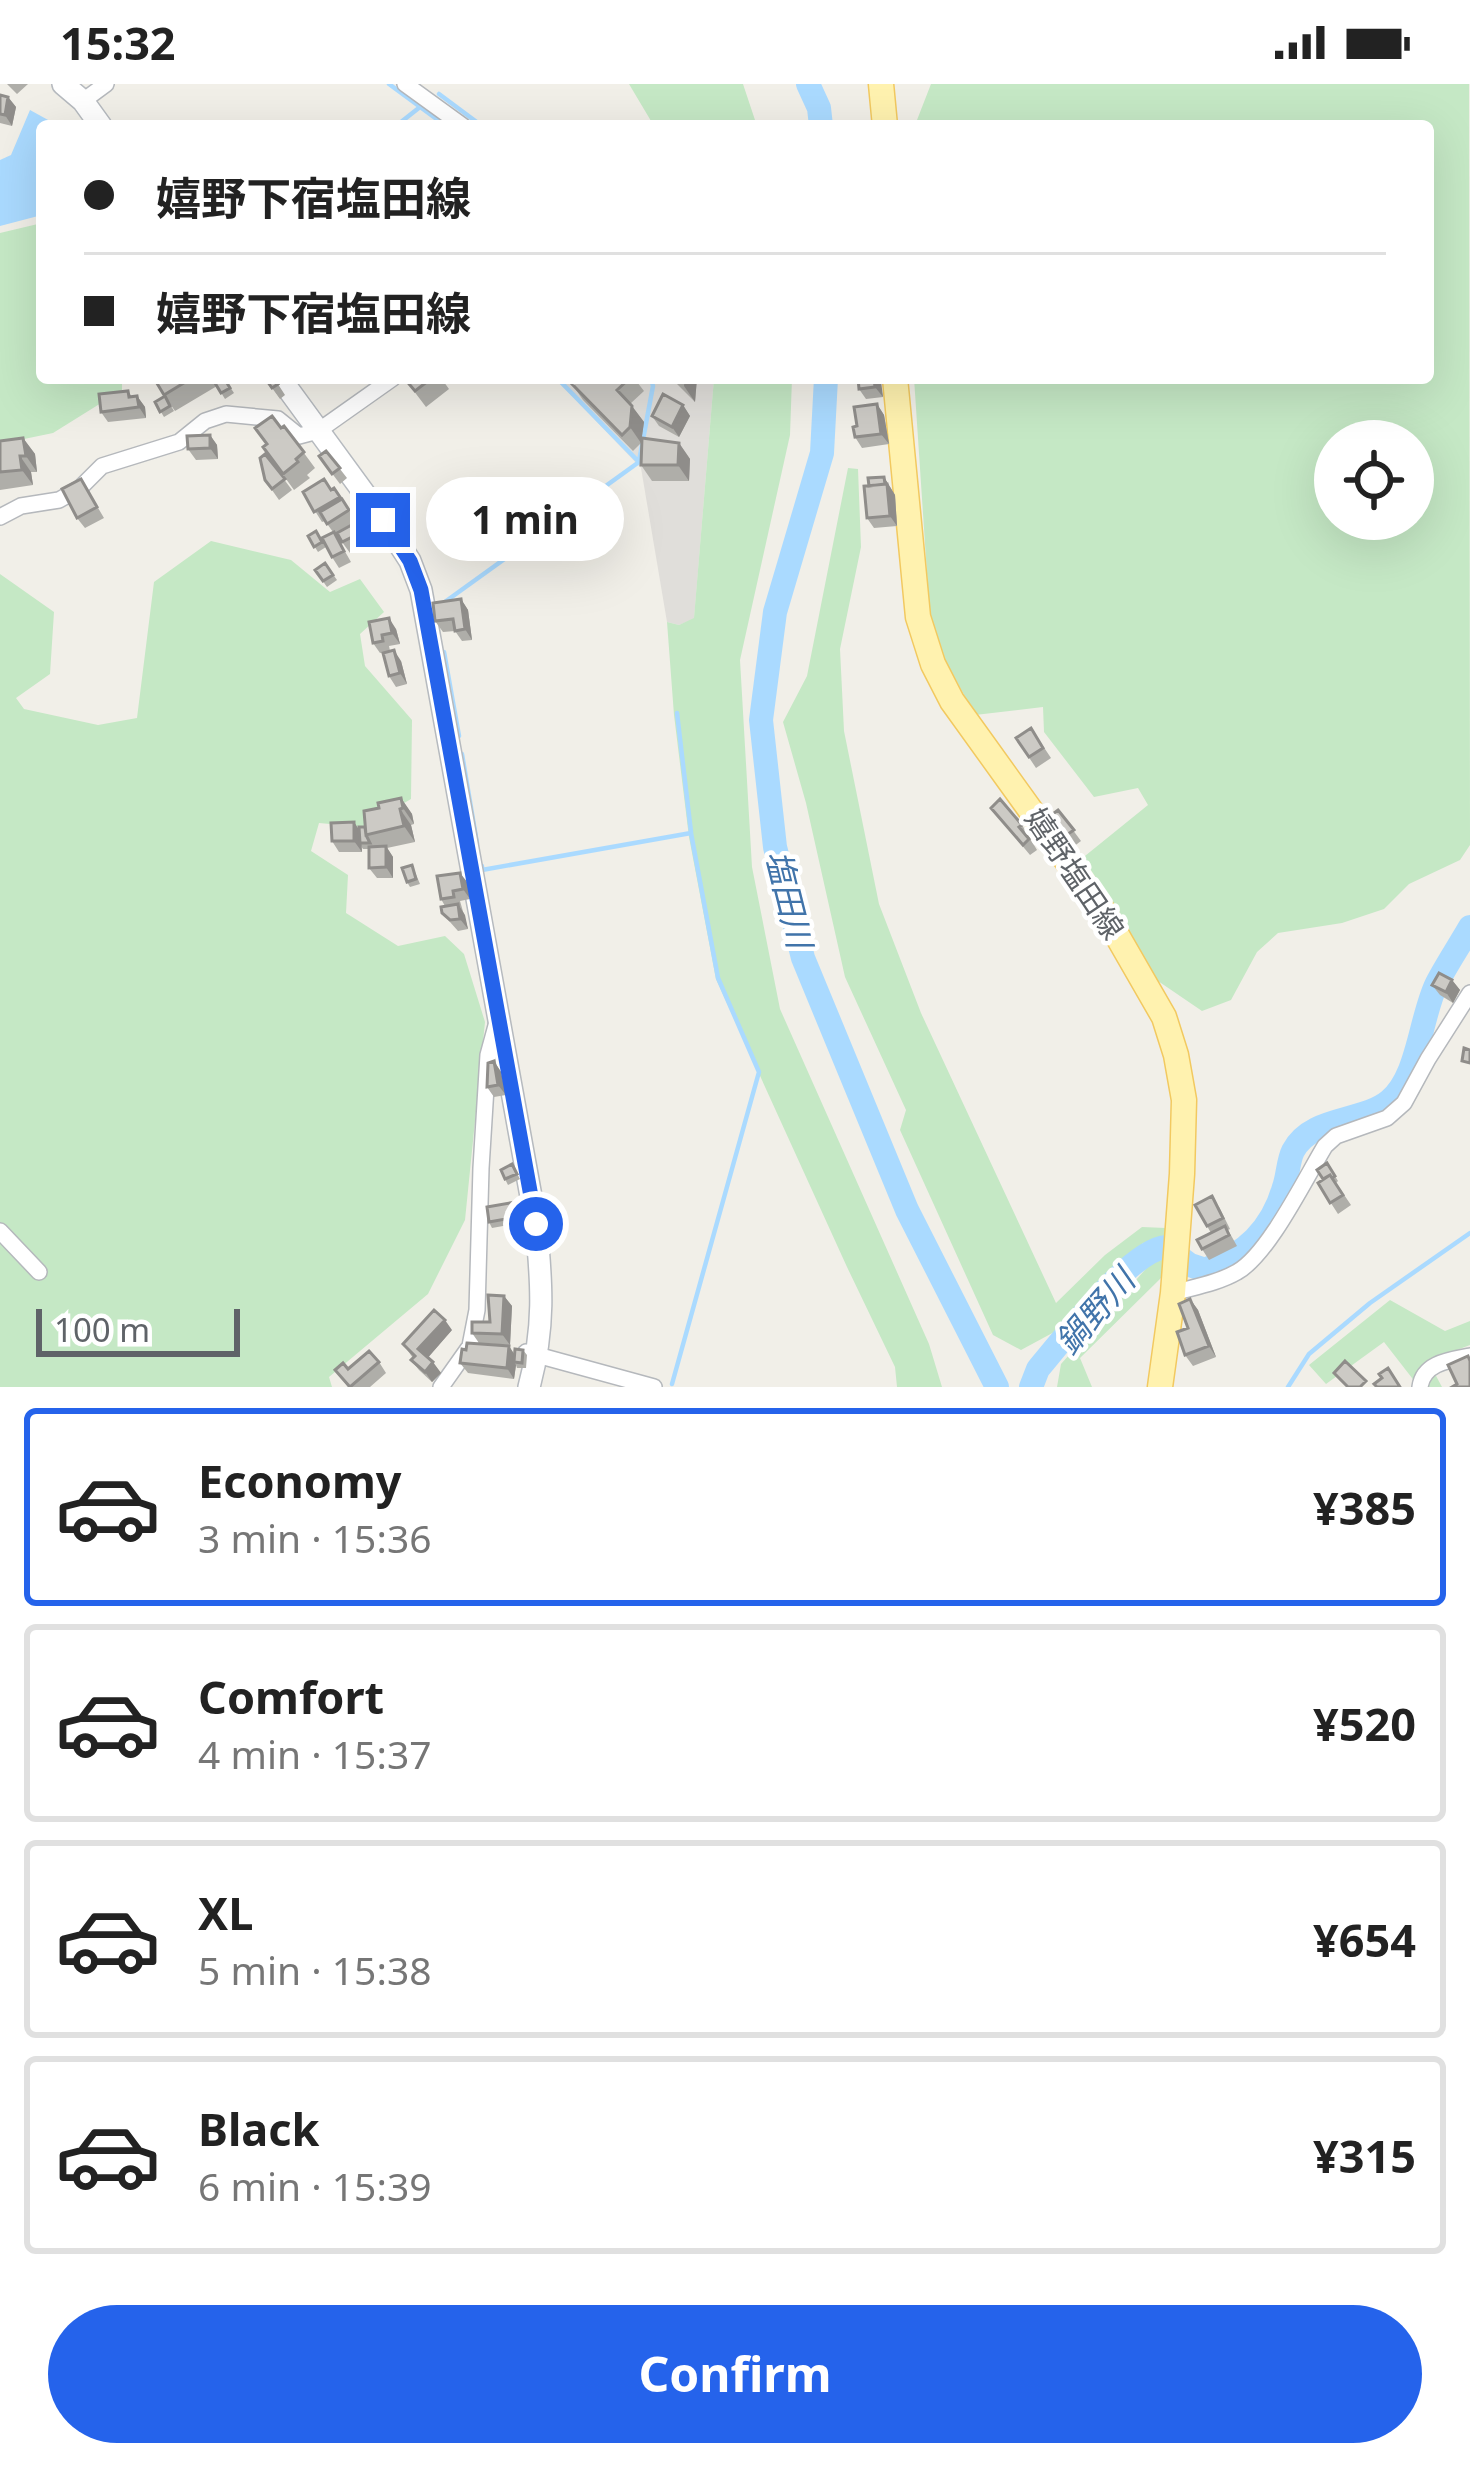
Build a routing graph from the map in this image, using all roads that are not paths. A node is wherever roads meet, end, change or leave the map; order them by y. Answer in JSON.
{"nodes":[{"id":1,"x":63,"y":84,"type":"edge"},
{"id":2,"x":106,"y":84,"type":"edge"},
{"id":3,"x":405,"y":84,"type":"edge"},
{"id":4,"x":881,"y":84,"type":"edge"},
{"id":5,"x":83,"y":101,"type":"junction"},
{"id":6,"x":97,"y":120,"type":"edge"},
{"id":7,"x":455,"y":120,"type":"edge"},
{"id":8,"x":884,"y":120,"type":"edge"},
{"id":9,"x":284,"y":384,"type":"edge"},
{"id":10,"x":385,"y":384,"type":"edge"},
{"id":11,"x":897,"y":384,"type":"edge"},
{"id":12,"x":318,"y":431,"type":"junction"},
{"id":13,"x":0,"y":518,"type":"edge"},
{"id":14,"x":1470,"y":993,"type":"edge"},
{"id":15,"x":498,"y":1019,"type":"junction"},
{"id":16,"x":0,"y":1231,"type":"edge"},
{"id":17,"x":39,"y":1272,"type":"dead end"},
{"id":18,"x":1173,"y":1293,"type":"junction"},
{"id":19,"x":470,"y":1346,"type":"junction"},
{"id":20,"x":493,"y":1348,"type":"edge"},
{"id":21,"x":527,"y":1352,"type":"junction"},
{"id":22,"x":1470,"y":1355,"type":"edge"},
{"id":23,"x":441,"y":1387,"type":"edge"},
{"id":24,"x":530,"y":1387,"type":"edge"},
{"id":25,"x":654,"y":1387,"type":"edge"},
{"id":26,"x":1160,"y":1387,"type":"edge"},
{"id":27,"x":1420,"y":1387,"type":"edge"}],
"edges":[{"from":1,"to":5,"type":"main road"},
{"from":2,"to":5,"type":"street"},
{"from":3,"to":7,"type":"street"},
{"from":4,"to":8,"type":"main road"},
{"from":5,"to":6,"type":"main road"},
{"from":9,"to":12,"type":"main road"},
{"from":10,"to":12,"type":"street"},
{"from":11,"to":18,"type":"main road","name":"嬉野塩田線"},
{"from":12,"to":13,"type":"street"},
{"from":12,"to":15,"type":"main road"},
{"from":14,"to":18,"type":"street"},
{"from":15,"to":19,"type":"street"},
{"from":15,"to":21,"type":"main road"},
{"from":16,"to":17,"type":"street"},
{"from":18,"to":26,"type":"main road","name":"嬉野塩田線"},
{"from":19,"to":20,"type":"street"},
{"from":19,"to":23,"type":"street"},
{"from":21,"to":24,"type":"main road"},
{"from":21,"to":25,"type":"street"},
{"from":22,"to":27,"type":"street"}]}
